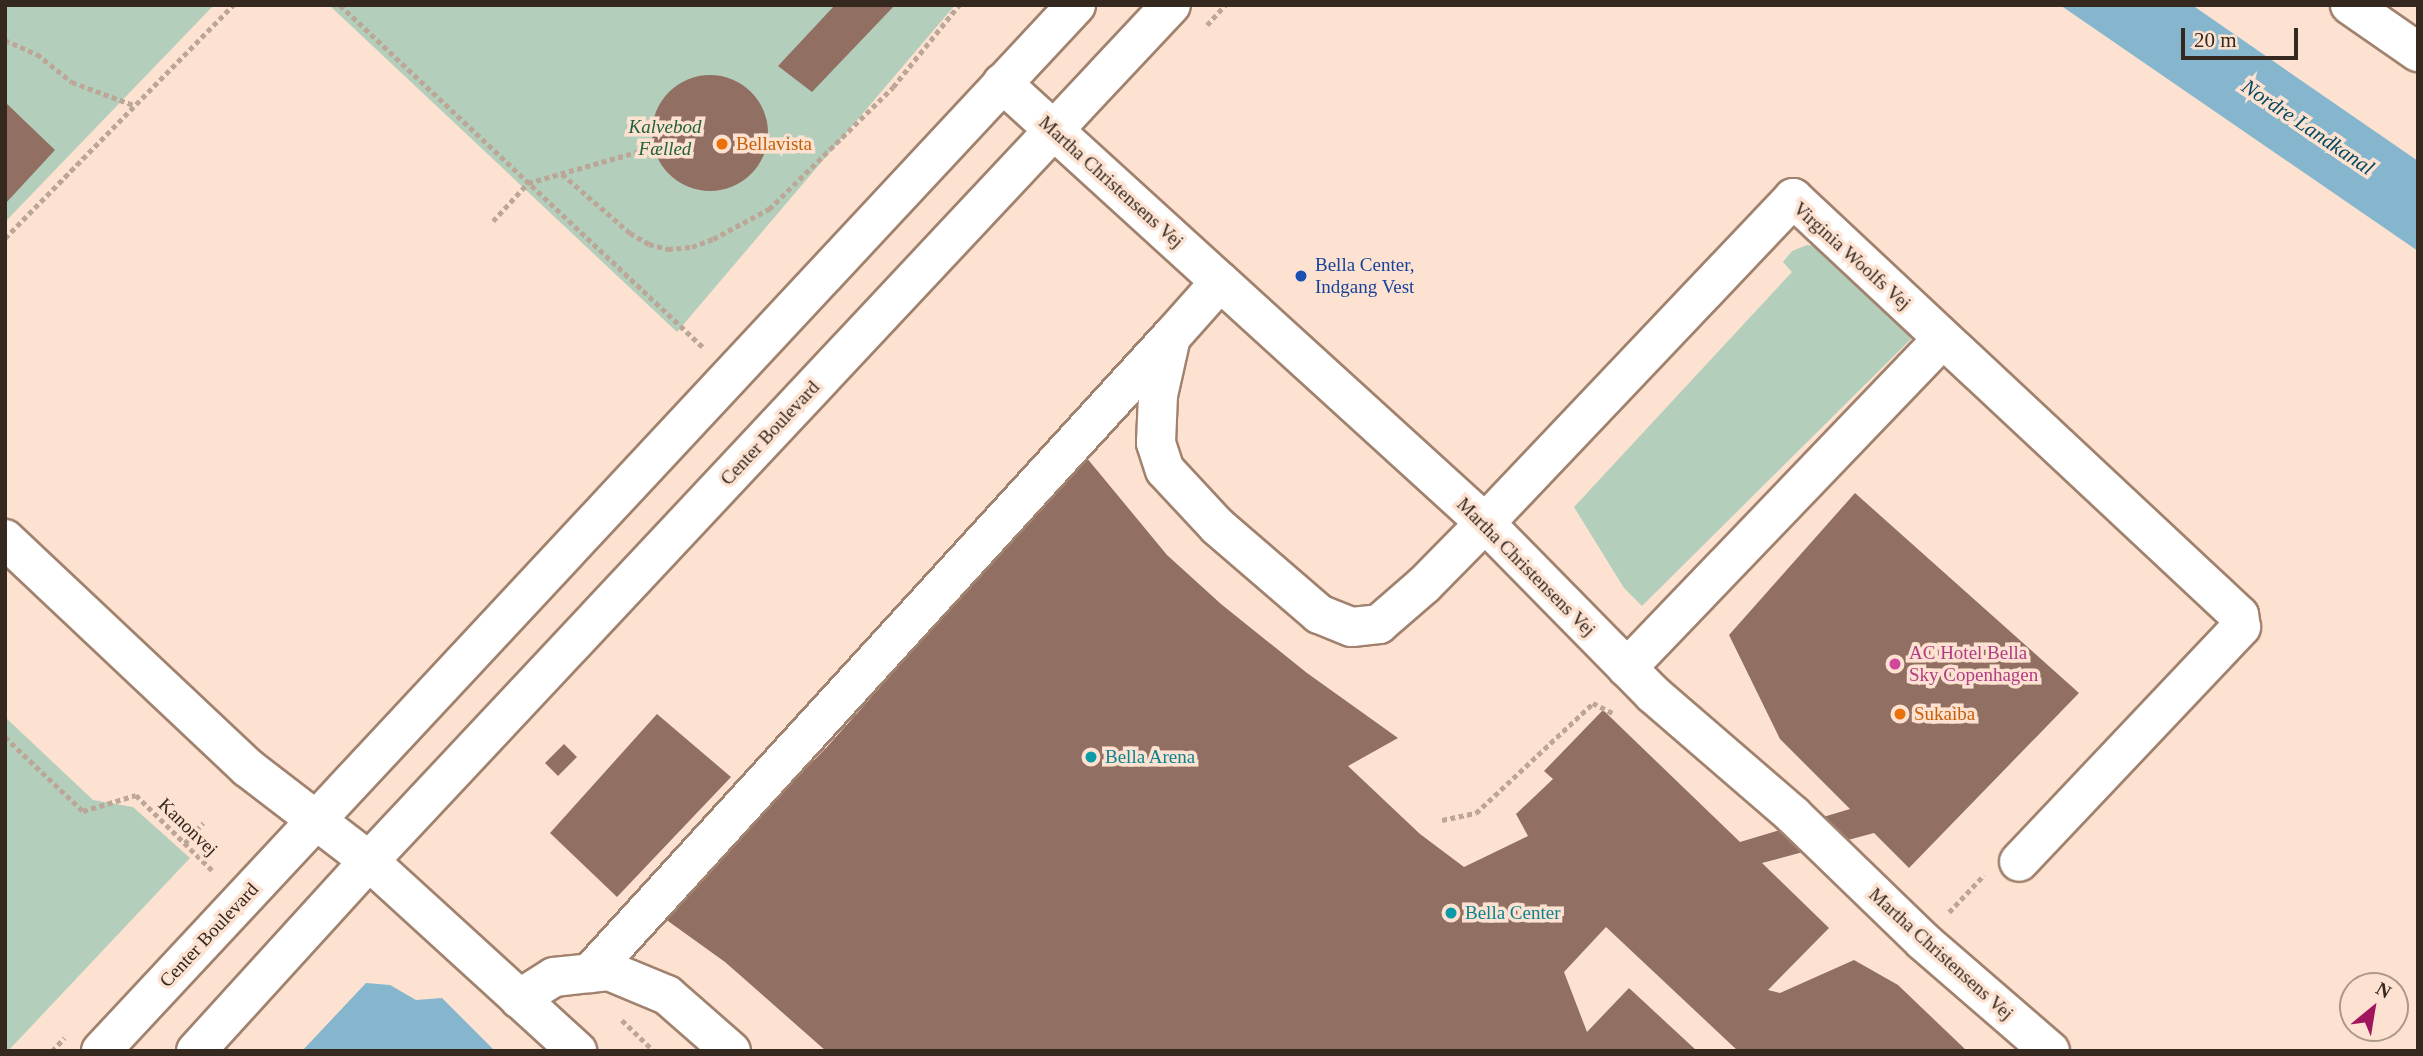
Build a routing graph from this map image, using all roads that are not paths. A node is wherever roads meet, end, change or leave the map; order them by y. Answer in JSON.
{"nodes":[{"id":1,"x":1076,"y":5,"type":"edge"},
{"id":2,"x":1171,"y":5,"type":"edge"},
{"id":3,"x":2350,"y":5,"type":"edge"},
{"id":4,"x":2418,"y":51,"type":"edge"},
{"id":5,"x":1002,"y":83,"type":"junction"},
{"id":6,"x":1054,"y":130,"type":"junction"},
{"id":7,"x":1220,"y":282,"type":"junction"},
{"id":8,"x":1171,"y":337,"type":"junction"},
{"id":9,"x":1942,"y":339,"type":"junction"},
{"id":10,"x":1485,"y":523,"type":"junction"},
{"id":11,"x":5,"y":539,"type":"edge"},
{"id":12,"x":1627,"y":668,"type":"junction"},
{"id":13,"x":316,"y":820,"type":"junction"},
{"id":14,"x":369,"y":861,"type":"junction"},
{"id":15,"x":2019,"y":862,"type":"road end"},
{"id":16,"x":590,"y":973,"type":"junction"},
{"id":17,"x":519,"y":999,"type":"junction"},
{"id":18,"x":101,"y":1051,"type":"edge"},
{"id":19,"x":195,"y":1051,"type":"edge"},
{"id":20,"x":577,"y":1051,"type":"edge"},
{"id":21,"x":731,"y":1051,"type":"edge"},
{"id":22,"x":2050,"y":1051,"type":"edge"}],
"edges":[{"from":1,"to":5,"type":"street","name":"Center Boulevard"},
{"from":2,"to":6,"type":"street","name":"Center Boulevard"},
{"from":3,"to":4,"type":"street"},
{"from":5,"to":6,"type":"street","name":"Martha Christensens Vej"},
{"from":5,"to":13,"type":"street","name":"Center Boulevard"},
{"from":6,"to":7,"type":"street","name":"Martha Christensens Vej"},
{"from":6,"to":14,"type":"street","name":"Center Boulevard"},
{"from":7,"to":8,"type":"street"},
{"from":7,"to":10,"type":"street","name":"Martha Christensens Vej"},
{"from":8,"to":10,"type":"street"},
{"from":8,"to":16,"type":"street"},
{"from":9,"to":10,"type":"street","name":"Virginia Woolfs Vej"},
{"from":9,"to":12,"type":"street"},
{"from":9,"to":15,"type":"street","name":"Virginia Woolfs Vej"},
{"from":10,"to":12,"type":"street","name":"Martha Christensens Vej"},
{"from":11,"to":13,"type":"street"},
{"from":12,"to":22,"type":"street","name":"Martha Christensens Vej"},
{"from":13,"to":14,"type":"street"},
{"from":13,"to":18,"type":"street","name":"Center Boulevard"},
{"from":14,"to":17,"type":"street"},
{"from":14,"to":19,"type":"street","name":"Center Boulevard"},
{"from":16,"to":17,"type":"street"},
{"from":16,"to":21,"type":"street"},
{"from":17,"to":20,"type":"street"}]}
